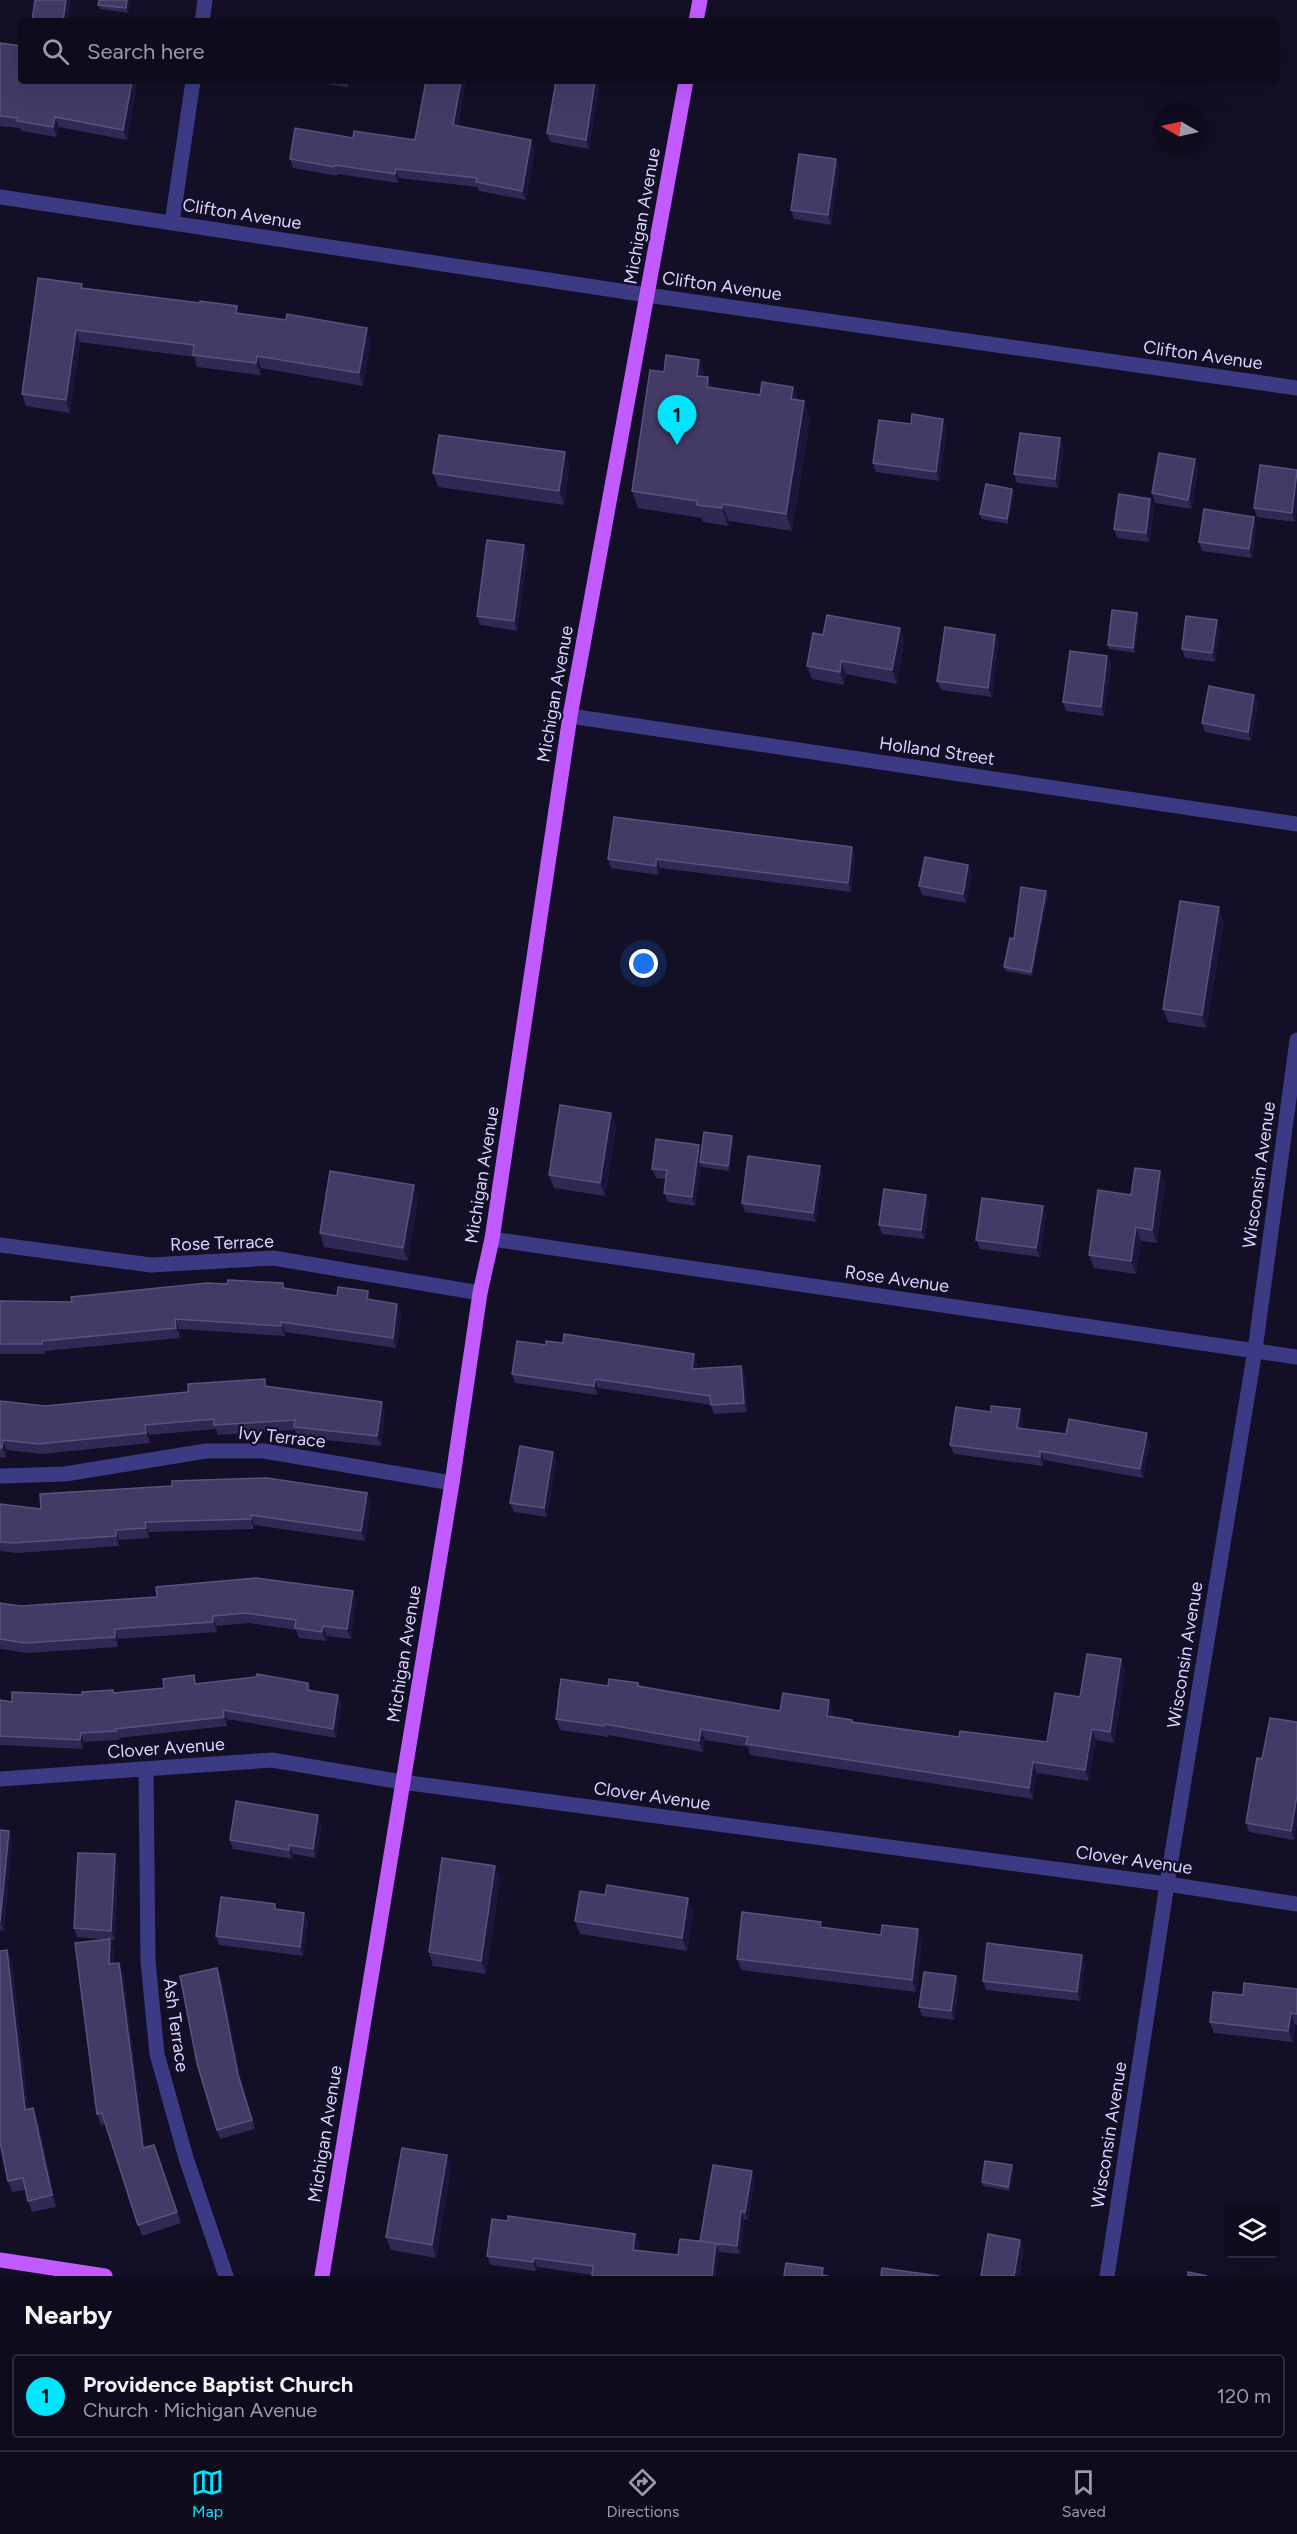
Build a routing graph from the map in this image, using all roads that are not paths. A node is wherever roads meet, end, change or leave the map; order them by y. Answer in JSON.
{"nodes":[{"id":1,"x":205,"y":0,"type":"edge"},
{"id":2,"x":700,"y":0,"type":"edge"},
{"id":3,"x":202,"y":18,"type":"edge"},
{"id":4,"x":697,"y":18,"type":"edge"},
{"id":5,"x":193,"y":84,"type":"edge"},
{"id":6,"x":685,"y":84,"type":"edge"},
{"id":7,"x":0,"y":197,"type":"edge"},
{"id":8,"x":172,"y":223,"type":"junction"},
{"id":9,"x":648,"y":295,"type":"junction"},
{"id":10,"x":1297,"y":388,"type":"edge"},
{"id":11,"x":570,"y":716,"type":"junction"},
{"id":12,"x":1297,"y":824,"type":"edge"},
{"id":13,"x":1297,"y":1040,"type":"edge"},
{"id":14,"x":492,"y":1239,"type":"junction"},
{"id":15,"x":0,"y":1245,"type":"edge"},
{"id":16,"x":480,"y":1293,"type":"junction"},
{"id":17,"x":1255,"y":1350,"type":"junction"},
{"id":18,"x":1297,"y":1357,"type":"edge"},
{"id":19,"x":0,"y":1476,"type":"edge"},
{"id":20,"x":452,"y":1483,"type":"junction"},
{"id":21,"x":146,"y":1769,"type":"junction"},
{"id":22,"x":0,"y":1779,"type":"edge"},
{"id":23,"x":402,"y":1782,"type":"junction"},
{"id":24,"x":1167,"y":1884,"type":"junction"},
{"id":25,"x":1297,"y":1904,"type":"edge"},
{"id":26,"x":0,"y":2260,"type":"edge"},
{"id":27,"x":105,"y":2276,"type":"edge"},
{"id":28,"x":226,"y":2276,"type":"edge"},
{"id":29,"x":322,"y":2276,"type":"edge"},
{"id":30,"x":1107,"y":2276,"type":"edge"}],
"edges":[{"from":1,"to":3,"type":"street"},
{"from":2,"to":4,"type":"main road"},
{"from":5,"to":8,"type":"street"},
{"from":6,"to":9,"type":"main road","name":"Michigan Avenue"},
{"from":7,"to":8,"type":"street","name":"Clifton Avenue"},
{"from":8,"to":9,"type":"street","name":"Clifton Avenue"},
{"from":9,"to":10,"type":"street","name":"Clifton Avenue"},
{"from":9,"to":11,"type":"main road","name":"Michigan Avenue"},
{"from":11,"to":12,"type":"street","name":"Holland Street"},
{"from":11,"to":14,"type":"main road","name":"Michigan Avenue"},
{"from":13,"to":17,"type":"street","name":"Wisconsin Avenue"},
{"from":14,"to":16,"type":"main road","name":"Michigan Avenue"},
{"from":14,"to":17,"type":"street","name":"Rose Avenue"},
{"from":15,"to":16,"type":"street","name":"Rose Terrace"},
{"from":16,"to":20,"type":"main road","name":"Michigan Avenue"},
{"from":17,"to":18,"type":"street","name":"Rose Avenue"},
{"from":17,"to":24,"type":"street","name":"Wisconsin Avenue"},
{"from":19,"to":20,"type":"street","name":"Ivy Terrace"},
{"from":20,"to":23,"type":"main road","name":"Michigan Avenue"},
{"from":21,"to":22,"type":"street","name":"Clover Avenue"},
{"from":21,"to":23,"type":"street","name":"Clover Avenue"},
{"from":21,"to":28,"type":"street","name":"Ash Terrace"},
{"from":23,"to":24,"type":"street","name":"Clover Avenue"},
{"from":23,"to":29,"type":"main road","name":"Michigan Avenue"},
{"from":24,"to":25,"type":"street","name":"Clover Avenue"},
{"from":24,"to":30,"type":"street","name":"Wisconsin Avenue"},
{"from":26,"to":27,"type":"main road"}]}
